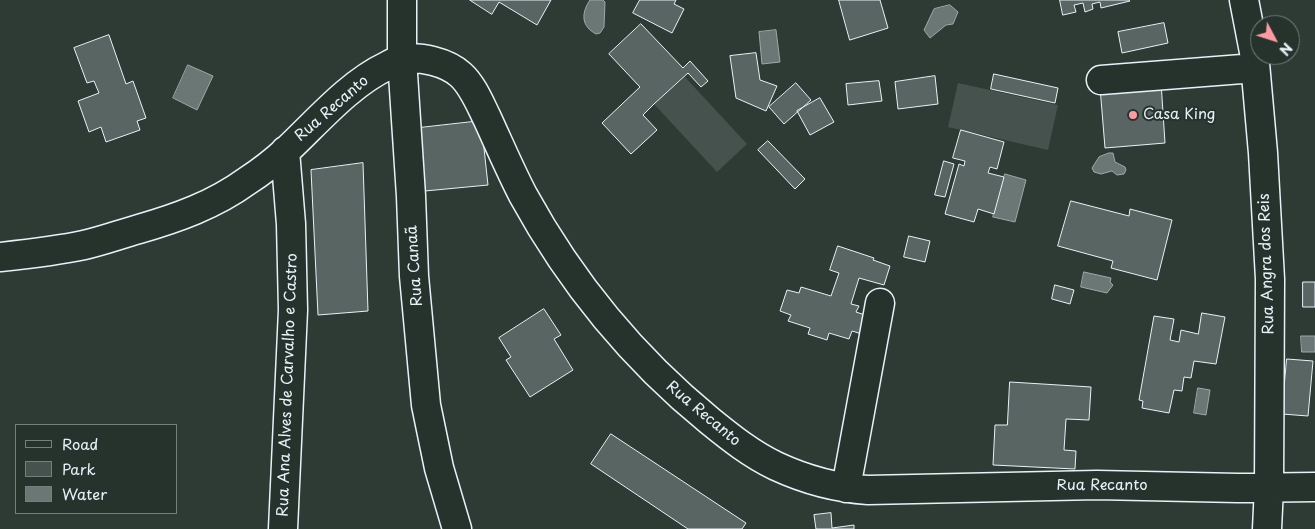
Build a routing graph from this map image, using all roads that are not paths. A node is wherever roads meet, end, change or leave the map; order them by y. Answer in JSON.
{"nodes":[{"id":1,"x":402,"y":0,"type":"edge"},
{"id":2,"x":1244,"y":0,"type":"edge"},
{"id":3,"x":402,"y":60,"type":"junction"},
{"id":4,"x":1255,"y":68,"type":"junction"},
{"id":5,"x":1102,"y":80,"type":"dead end"},
{"id":6,"x":285,"y":151,"type":"junction"},
{"id":7,"x":0,"y":257,"type":"edge"},
{"id":8,"x":880,"y":304,"type":"dead end"},
{"id":9,"x":1315,"y":486,"type":"edge"},
{"id":10,"x":1269,"y":487,"type":"junction"},
{"id":11,"x":846,"y":488,"type":"junction"},
{"id":12,"x":283,"y":529,"type":"edge"},
{"id":13,"x":456,"y":529,"type":"edge"},
{"id":14,"x":1267,"y":529,"type":"edge"}],
"edges":[{"from":1,"to":3,"type":"street","name":"Rua Canaã"},
{"from":2,"to":4,"type":"street","name":"Rua Angra dos Reis"},
{"from":3,"to":6,"type":"street","name":"Rua Recanto"},
{"from":3,"to":11,"type":"street","name":"Rua Recanto"},
{"from":3,"to":13,"type":"street","name":"Rua Canaã"},
{"from":4,"to":5,"type":"street"},
{"from":4,"to":10,"type":"street","name":"Rua Angra dos Reis"},
{"from":6,"to":7,"type":"street","name":"Rua Recanto"},
{"from":6,"to":12,"type":"street","name":"Rua Ana Alves de Carvalho e Castro"},
{"from":8,"to":11,"type":"street"},
{"from":9,"to":10,"type":"street","name":"Rua Recanto"},
{"from":10,"to":11,"type":"street","name":"Rua Recanto"},
{"from":10,"to":14,"type":"street","name":"Rua Angra dos Reis"}]}
